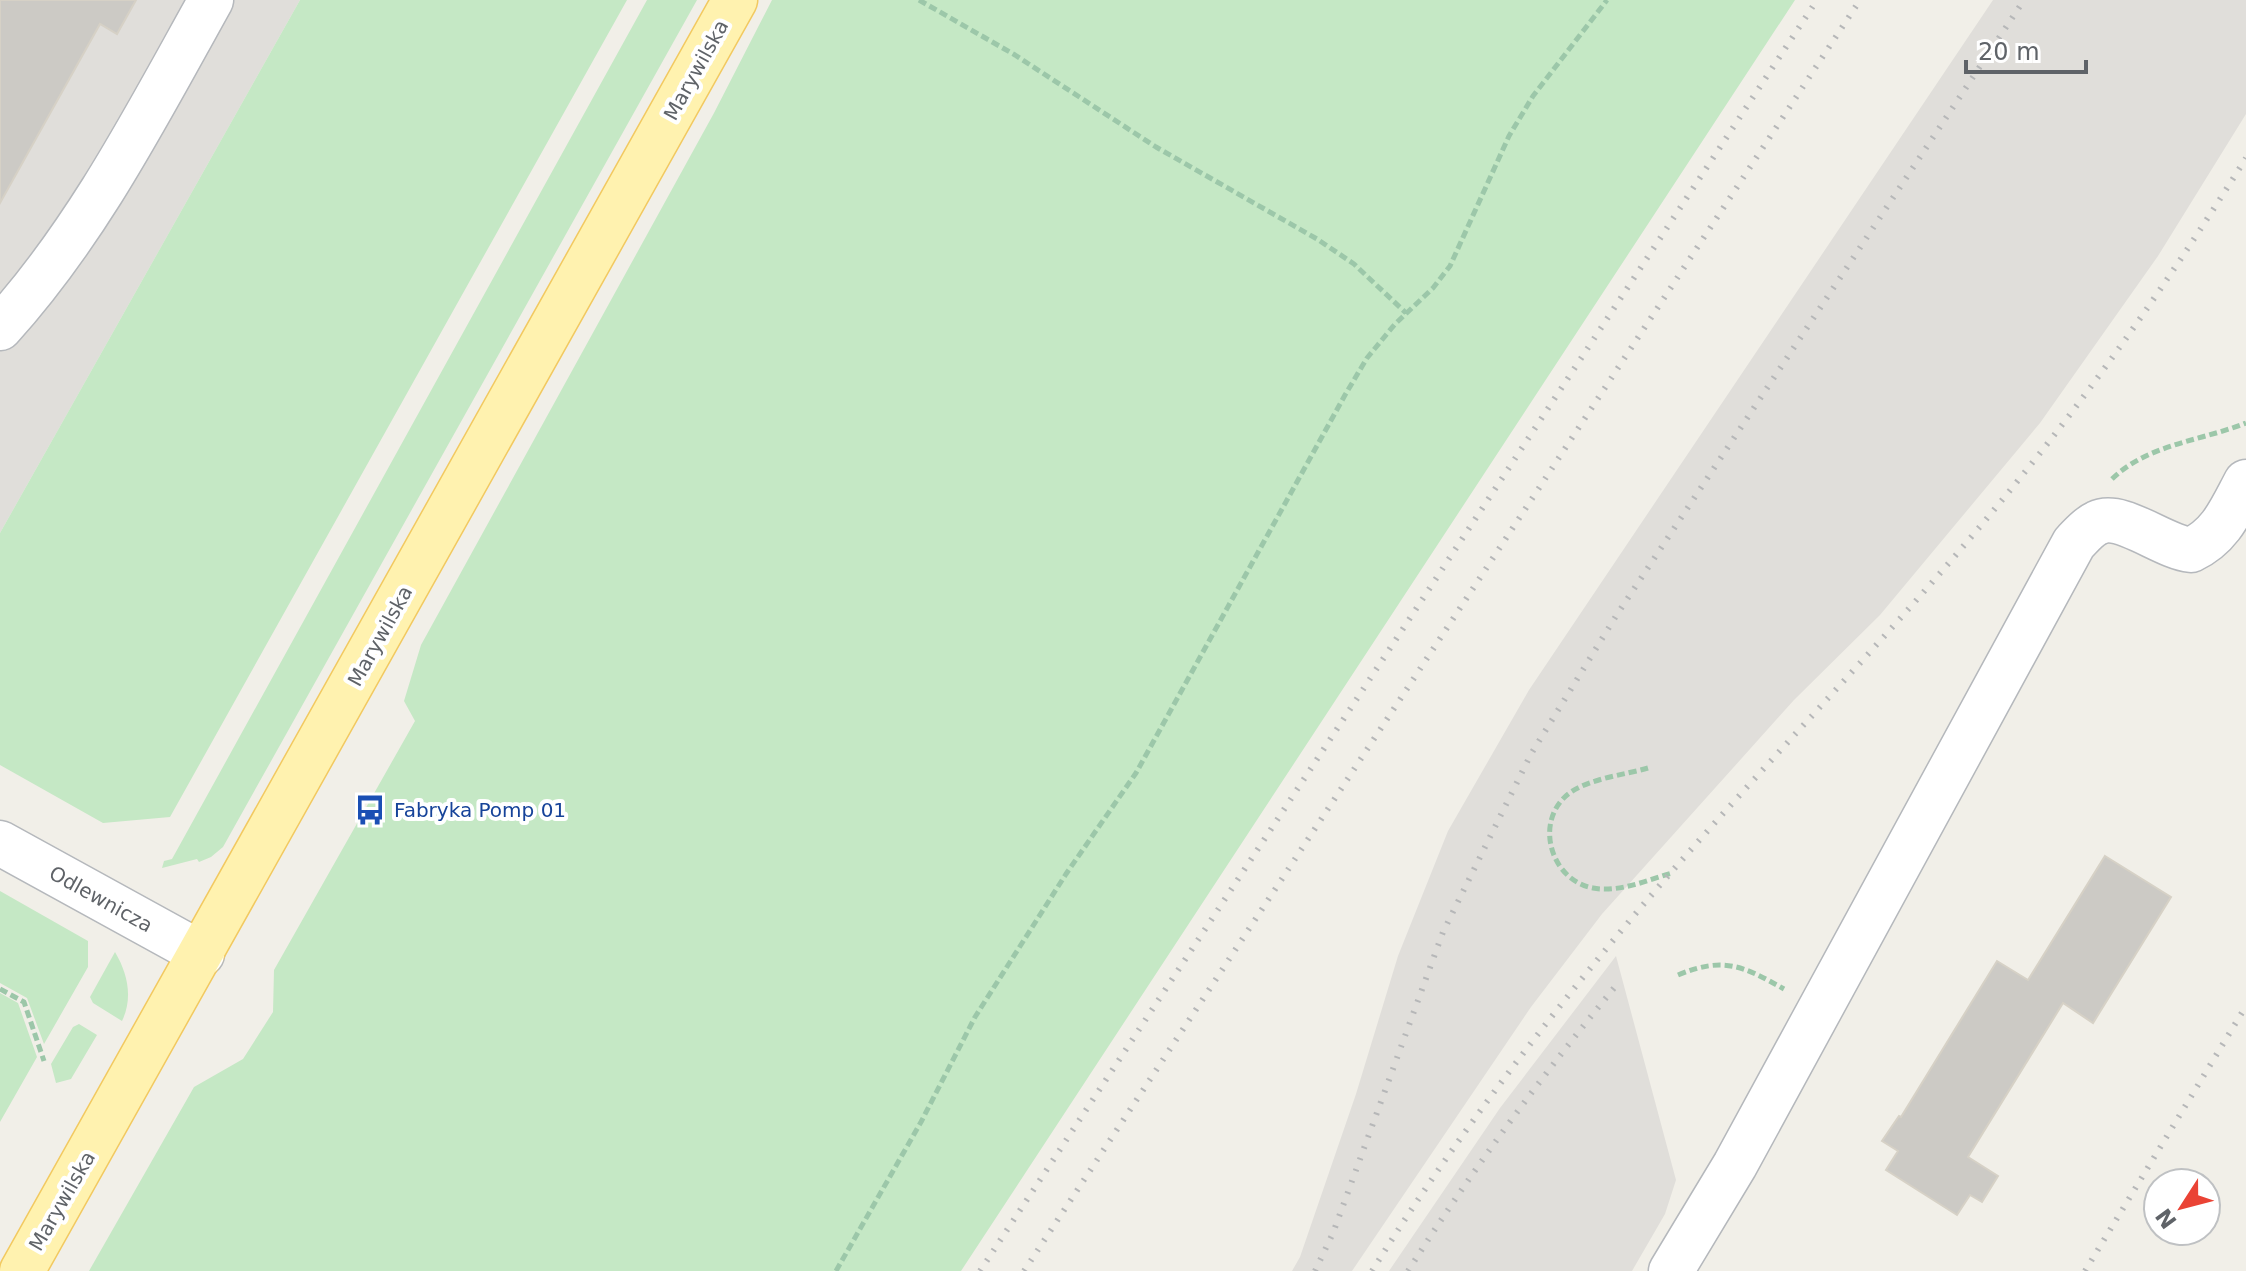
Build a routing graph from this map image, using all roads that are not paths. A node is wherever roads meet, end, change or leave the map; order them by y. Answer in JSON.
{"nodes":[{"id":1,"x":211,"y":0,"type":"edge"},
{"id":2,"x":735,"y":0,"type":"edge"},
{"id":3,"x":0,"y":328,"type":"edge"},
{"id":4,"x":2246,"y":482,"type":"edge"},
{"id":5,"x":0,"y":843,"type":"edge"},
{"id":6,"x":202,"y":954,"type":"junction"},
{"id":7,"x":22,"y":1271,"type":"edge"},
{"id":8,"x":1671,"y":1271,"type":"edge"}],
"edges":[{"from":1,"to":3,"type":"street"},
{"from":2,"to":6,"type":"main road","name":"Marywilska"},
{"from":4,"to":8,"type":"street"},
{"from":5,"to":6,"type":"street","name":"Odlewnicza"},
{"from":6,"to":7,"type":"main road","name":"Marywilska"}]}
